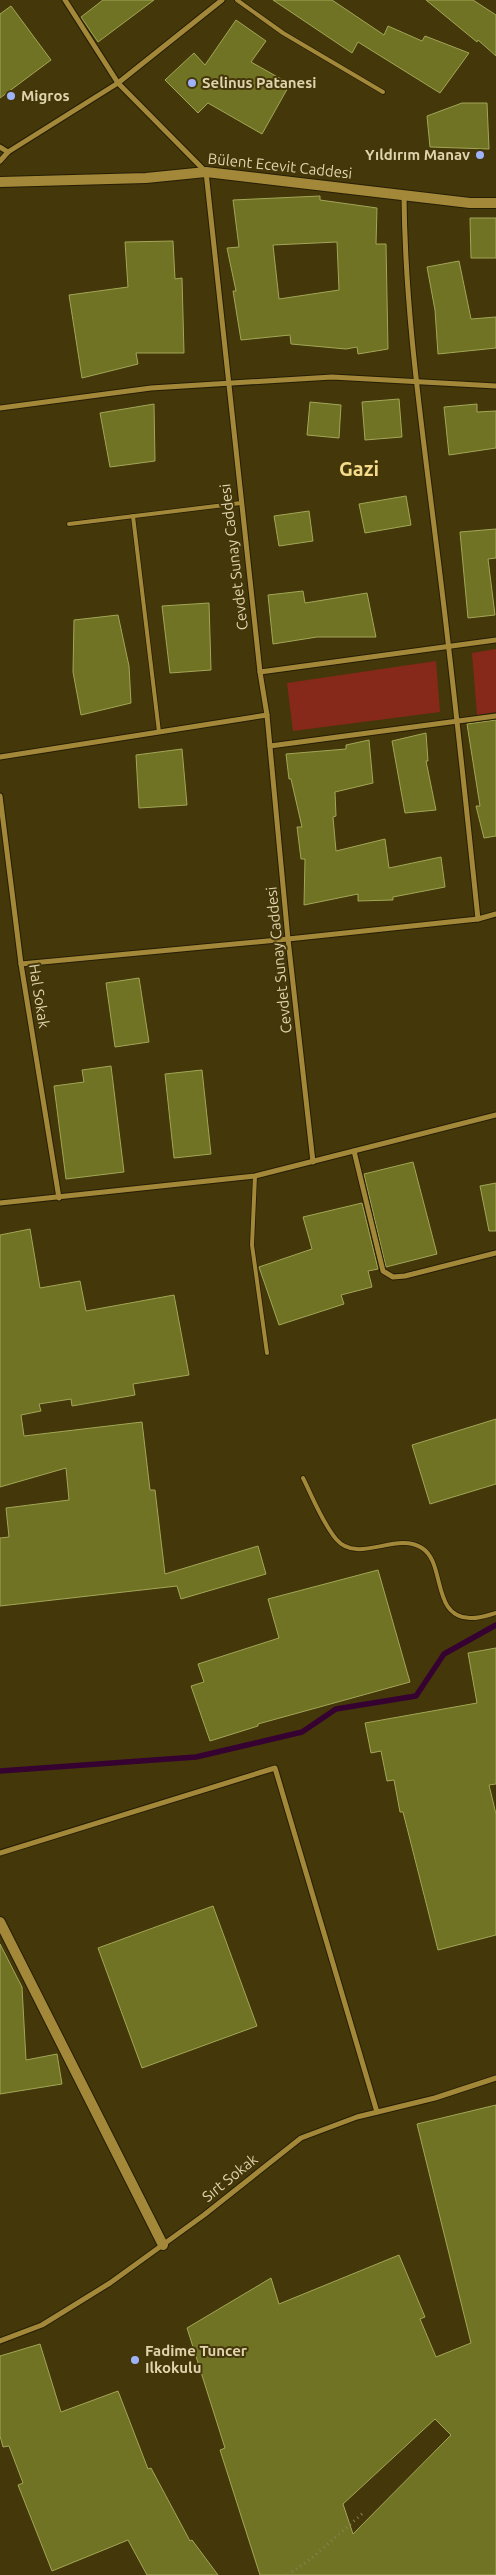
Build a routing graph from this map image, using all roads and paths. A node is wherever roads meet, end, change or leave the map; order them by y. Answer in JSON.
{"nodes":[{"id":1,"x":65,"y":0,"type":"edge"},
{"id":2,"x":222,"y":0,"type":"edge"},
{"id":3,"x":237,"y":0,"type":"edge"},
{"id":4,"x":118,"y":83,"type":"junction"},
{"id":5,"x":383,"y":92,"type":"dead end"},
{"id":6,"x":0,"y":147,"type":"edge"},
{"id":7,"x":8,"y":152,"type":"junction"},
{"id":8,"x":0,"y":161,"type":"edge"},
{"id":9,"x":206,"y":172,"type":"junction"},
{"id":10,"x":0,"y":182,"type":"edge"},
{"id":11,"x":404,"y":195,"type":"junction"},
{"id":12,"x":496,"y":204,"type":"edge"},
{"id":13,"x":417,"y":380,"type":"junction"},
{"id":14,"x":227,"y":383,"type":"junction"},
{"id":15,"x":496,"y":386,"type":"edge"},
{"id":16,"x":0,"y":408,"type":"edge"},
{"id":17,"x":241,"y":503,"type":"junction"},
{"id":18,"x":133,"y":516,"type":"junction"},
{"id":19,"x":69,"y":524,"type":"dead end"},
{"id":20,"x":496,"y":640,"type":"edge"},
{"id":21,"x":449,"y":648,"type":"junction"},
{"id":22,"x":260,"y":672,"type":"junction"},
{"id":23,"x":268,"y":715,"type":"junction"},
{"id":24,"x":496,"y":716,"type":"edge"},
{"id":25,"x":457,"y":722,"type":"junction"},
{"id":26,"x":159,"y":732,"type":"junction"},
{"id":27,"x":270,"y":746,"type":"junction"},
{"id":28,"x":0,"y":757,"type":"edge"},
{"id":29,"x":0,"y":796,"type":"edge"},
{"id":30,"x":496,"y":914,"type":"edge"},
{"id":31,"x":478,"y":919,"type":"junction"},
{"id":32,"x":288,"y":939,"type":"junction"},
{"id":33,"x":21,"y":964,"type":"junction"},
{"id":34,"x":496,"y":1115,"type":"edge"},
{"id":35,"x":354,"y":1152,"type":"junction"},
{"id":36,"x":313,"y":1162,"type":"junction"},
{"id":37,"x":255,"y":1176,"type":"junction"},
{"id":38,"x":58,"y":1198,"type":"junction"},
{"id":39,"x":0,"y":1203,"type":"edge"},
{"id":40,"x":495,"y":1254,"type":"edge"},
{"id":41,"x":496,"y":1261,"type":"edge"},
{"id":42,"x":267,"y":1353,"type":"dead end"},
{"id":43,"x":303,"y":1478,"type":"dead end"},
{"id":44,"x":496,"y":1613,"type":"edge"},
{"id":45,"x":0,"y":1853,"type":"edge"},
{"id":46,"x":0,"y":1922,"type":"edge"},
{"id":47,"x":496,"y":2078,"type":"edge"},
{"id":48,"x":377,"y":2112,"type":"junction"},
{"id":49,"x":163,"y":2245,"type":"junction"},
{"id":50,"x":0,"y":2341,"type":"edge"},
{"id":51,"x":363,"y":2513,"type":"dead end"},
{"id":52,"x":288,"y":2575,"type":"edge"}],
"edges":[{"from":1,"to":4,"type":"street"},
{"from":2,"to":4,"type":"street"},
{"from":3,"to":5,"type":"lane"},
{"from":4,"to":7,"type":"street"},
{"from":4,"to":9,"type":"street"},
{"from":6,"to":7,"type":"street"},
{"from":7,"to":8,"type":"street"},
{"from":9,"to":10,"type":"street","name":"Bülent Ecevit Caddesi"},
{"from":9,"to":11,"type":"street","name":"Bülent Ecevit Caddesi"},
{"from":9,"to":14,"type":"street","name":"Cevdet Sunay Caddesi"},
{"from":11,"to":12,"type":"street","name":"Bülent Ecevit Caddesi"},
{"from":11,"to":13,"type":"street"},
{"from":13,"to":14,"type":"street"},
{"from":13,"to":15,"type":"street"},
{"from":13,"to":21,"type":"street"},
{"from":14,"to":16,"type":"street"},
{"from":14,"to":17,"type":"street","name":"Cevdet Sunay Caddesi"},
{"from":17,"to":18,"type":"lane"},
{"from":17,"to":22,"type":"street","name":"Cevdet Sunay Caddesi"},
{"from":18,"to":19,"type":"lane"},
{"from":18,"to":26,"type":"lane"},
{"from":20,"to":21,"type":"street"},
{"from":21,"to":22,"type":"street"},
{"from":21,"to":25,"type":"street"},
{"from":22,"to":23,"type":"street","name":"Cevdet Sunay Caddesi"},
{"from":23,"to":26,"type":"street"},
{"from":23,"to":27,"type":"street","name":"Cevdet Sunay Caddesi"},
{"from":24,"to":25,"type":"street"},
{"from":25,"to":27,"type":"street"},
{"from":25,"to":31,"type":"street"},
{"from":26,"to":28,"type":"street"},
{"from":27,"to":32,"type":"street","name":"Cevdet Sunay Caddesi"},
{"from":29,"to":33,"type":"street","name":"Hal Sokak"},
{"from":30,"to":31,"type":"street"},
{"from":31,"to":32,"type":"street"},
{"from":32,"to":33,"type":"street"},
{"from":32,"to":36,"type":"street","name":"Cevdet Sunay Caddesi"},
{"from":33,"to":38,"type":"street","name":"Hal Sokak"},
{"from":34,"to":35,"type":"street"},
{"from":35,"to":36,"type":"street"},
{"from":35,"to":40,"type":"street"},
{"from":36,"to":37,"type":"street"},
{"from":37,"to":38,"type":"street"},
{"from":37,"to":42,"type":"lane"},
{"from":38,"to":39,"type":"street"},
{"from":40,"to":41,"type":"street"},
{"from":43,"to":44,"type":"lane"},
{"from":45,"to":48,"type":"street"},
{"from":46,"to":49,"type":"street"},
{"from":47,"to":48,"type":"street","name":"Sırt Sokak"},
{"from":48,"to":49,"type":"street","name":"Sırt Sokak"},
{"from":49,"to":50,"type":"street","name":"Sırt Sokak"},
{"from":51,"to":52,"type":"path"}]}
